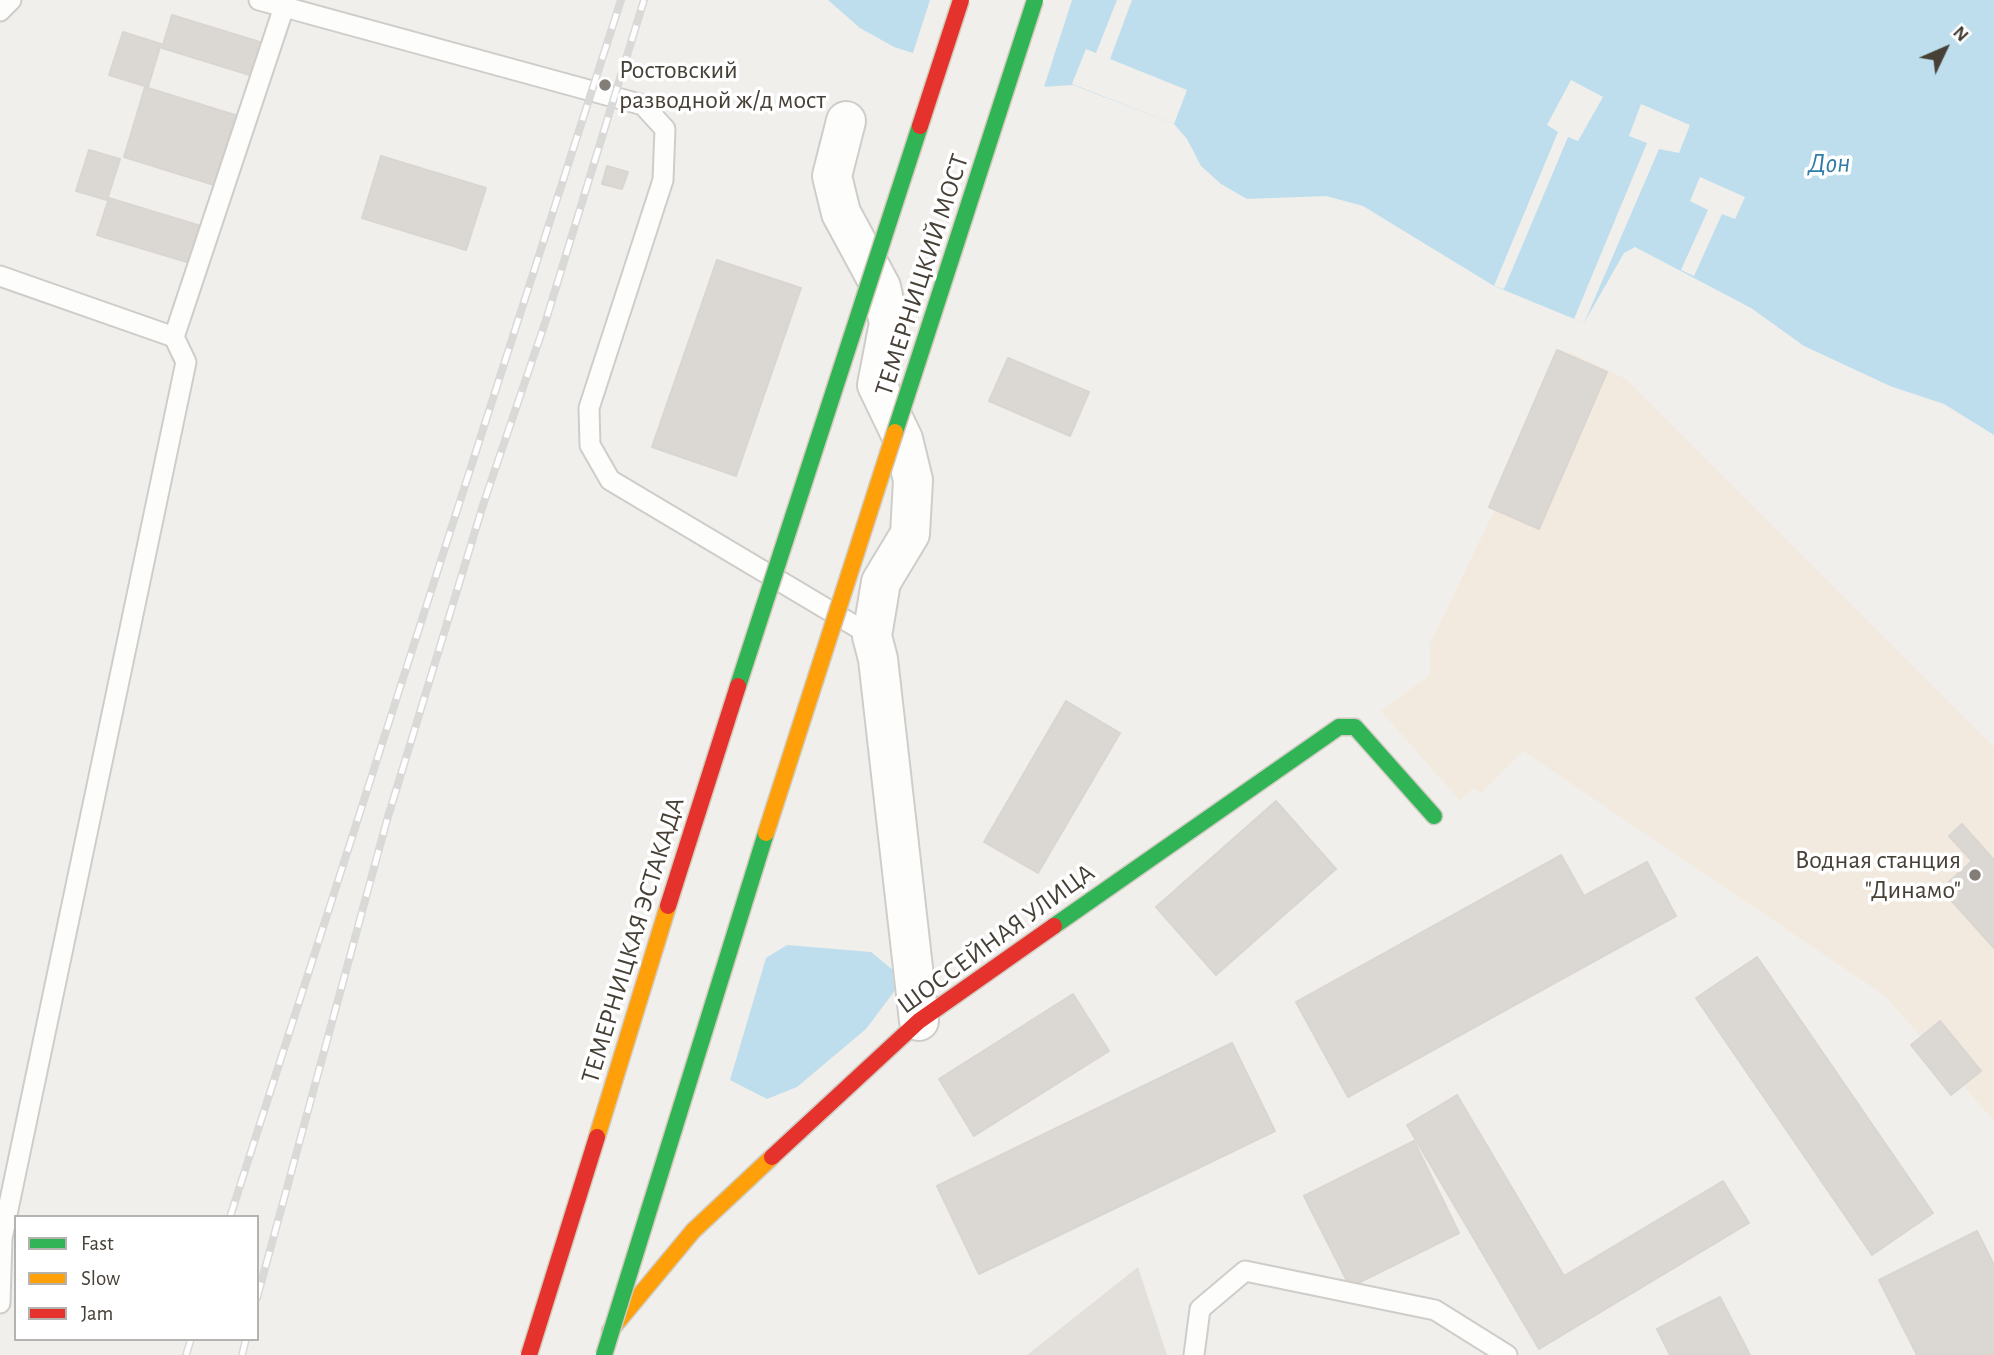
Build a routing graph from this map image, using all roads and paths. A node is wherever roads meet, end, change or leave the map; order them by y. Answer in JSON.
{"nodes":[{"id":1,"x":11,"y":0,"type":"edge"},
{"id":2,"x":259,"y":0,"type":"edge"},
{"id":3,"x":961,"y":0,"type":"edge"},
{"id":4,"x":1035,"y":0,"type":"edge"},
{"id":5,"x":284,"y":7,"type":"junction"},
{"id":6,"x":0,"y":11,"type":"edge"},
{"id":7,"x":846,"y":121,"type":"dead end"},
{"id":8,"x":0,"y":276,"type":"edge"},
{"id":9,"x":174,"y":337,"type":"junction"},
{"id":10,"x":787,"y":540,"type":"joint"},
{"id":11,"x":872,"y":636,"type":"junction"},
{"id":12,"x":1434,"y":816,"type":"dead end"},
{"id":13,"x":919,"y":1021,"type":"junction"},
{"id":14,"x":0,"y":1303,"type":"edge"},
{"id":15,"x":529,"y":1355,"type":"edge"},
{"id":16,"x":591,"y":1355,"type":"edge"},
{"id":17,"x":604,"y":1355,"type":"edge"},
{"id":18,"x":1194,"y":1355,"type":"edge"},
{"id":19,"x":1507,"y":1355,"type":"edge"}],
"edges":[{"from":1,"to":6,"type":"lane"},
{"from":2,"to":5,"type":"lane"},
{"from":3,"to":10,"type":"main road","name":"ТЕМЕРНИЦКИЙ МОСТ","bridge":true},
{"from":4,"to":17,"type":"main road","name":"ТЕМЕРНИЦКИЙ МОСТ","bridge":true},
{"from":5,"to":9,"type":"lane"},
{"from":5,"to":11,"type":"lane"},
{"from":7,"to":11,"type":"street"},
{"from":8,"to":9,"type":"lane"},
{"from":9,"to":14,"type":"lane"},
{"from":10,"to":15,"type":"main road","name":"ТЕМЕРНИЦКАЯ ЭСТАКАДА","bridge":true},
{"from":11,"to":13,"type":"street"},
{"from":12,"to":13,"type":"main road","name":"ШОССЕЙНАЯ УЛИЦА"},
{"from":13,"to":16,"type":"main road","name":"ШОССЕЙНАЯ УЛИЦА"},
{"from":18,"to":19,"type":"lane"}]}
